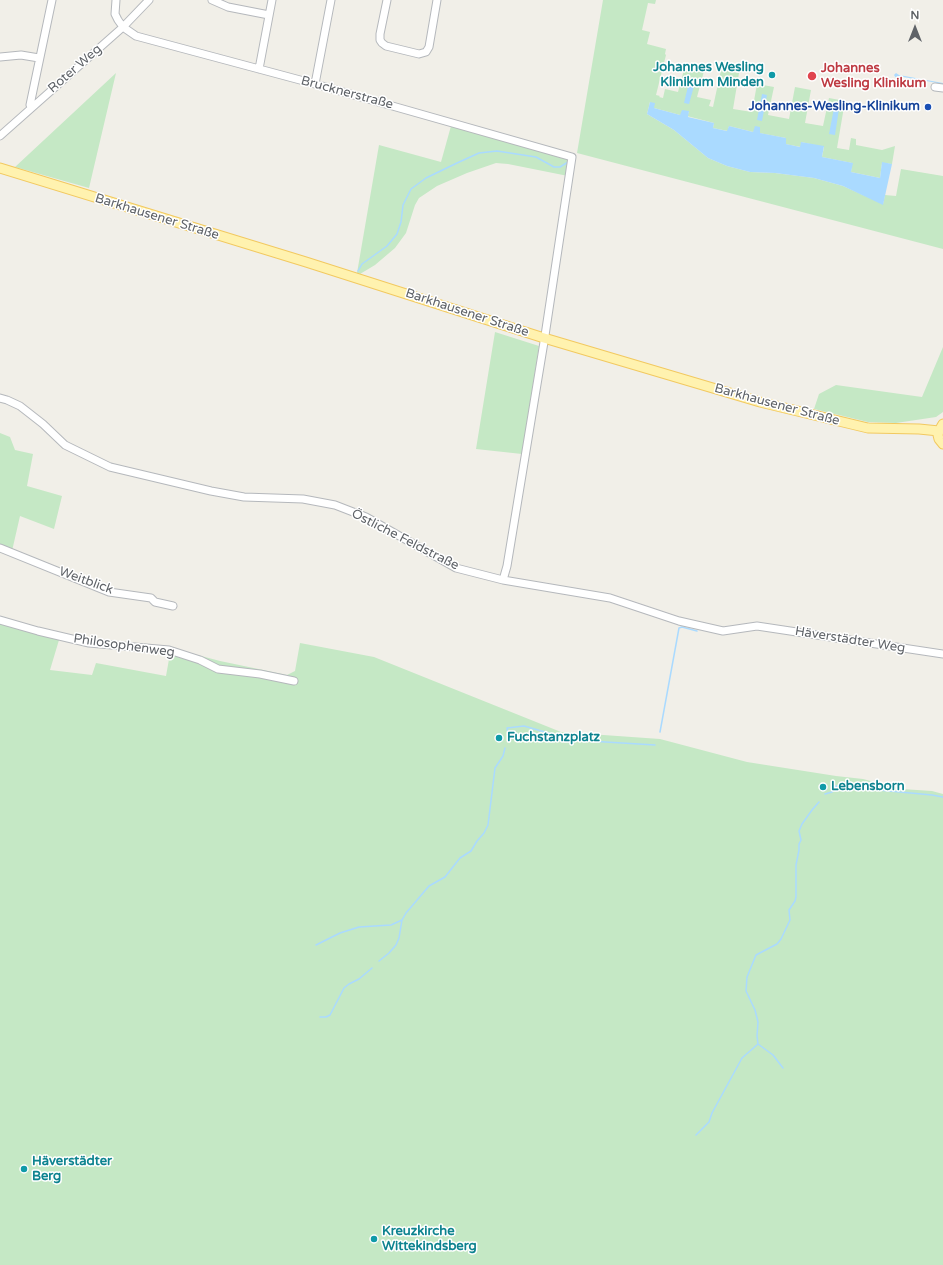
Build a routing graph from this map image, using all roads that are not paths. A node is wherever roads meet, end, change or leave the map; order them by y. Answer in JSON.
{"nodes":[{"id":1,"x":52,"y":0,"type":"edge"},
{"id":2,"x":116,"y":0,"type":"edge"},
{"id":3,"x":149,"y":0,"type":"edge"},
{"id":4,"x":212,"y":0,"type":"edge"},
{"id":5,"x":272,"y":0,"type":"edge"},
{"id":6,"x":331,"y":0,"type":"edge"},
{"id":7,"x":387,"y":0,"type":"edge"},
{"id":8,"x":437,"y":0,"type":"edge"},
{"id":9,"x":269,"y":15,"type":"junction"},
{"id":10,"x":123,"y":27,"type":"junction"},
{"id":11,"x":0,"y":57,"type":"edge"},
{"id":12,"x":39,"y":58,"type":"junction"},
{"id":13,"x":259,"y":69,"type":"junction"},
{"id":14,"x":315,"y":84,"type":"junction"},
{"id":15,"x":934,"y":87,"type":"dead end"},
{"id":16,"x":943,"y":88,"type":"edge"},
{"id":17,"x":31,"y":107,"type":"junction"},
{"id":18,"x":0,"y":136,"type":"edge"},
{"id":19,"x":0,"y":168,"type":"edge"},
{"id":20,"x":544,"y":338,"type":"junction"},
{"id":21,"x":0,"y":398,"type":"edge"},
{"id":22,"x":941,"y":427,"type":"edge"},
{"id":23,"x":943,"y":444,"type":"edge"},
{"id":24,"x":0,"y":548,"type":"edge"},
{"id":25,"x":503,"y":580,"type":"junction"},
{"id":26,"x":173,"y":606,"type":"dead end"},
{"id":27,"x":0,"y":620,"type":"edge"},
{"id":28,"x":757,"y":626,"type":"joint"},
{"id":29,"x":943,"y":654,"type":"edge"},
{"id":30,"x":294,"y":681,"type":"dead end"}],
"edges":[{"from":1,"to":12,"type":"street"},
{"from":2,"to":10,"type":"street"},
{"from":3,"to":10,"type":"street","name":"Roter Weg"},
{"from":4,"to":9,"type":"street"},
{"from":5,"to":9,"type":"street"},
{"from":6,"to":14,"type":"street"},
{"from":7,"to":8,"type":"street"},
{"from":9,"to":13,"type":"street"},
{"from":10,"to":13,"type":"street","name":"Brucknerstraße"},
{"from":10,"to":17,"type":"street","name":"Roter Weg"},
{"from":11,"to":12,"type":"street"},
{"from":12,"to":17,"type":"street"},
{"from":13,"to":14,"type":"street","name":"Brucknerstraße"},
{"from":14,"to":20,"type":"street","name":"Brucknerstraße"},
{"from":15,"to":16,"type":"street"},
{"from":17,"to":18,"type":"street","name":"Roter Weg"},
{"from":19,"to":20,"type":"main road","name":"Barkhausener Straße"},
{"from":20,"to":22,"type":"main road","name":"Barkhausener Straße"},
{"from":20,"to":25,"type":"street"},
{"from":21,"to":25,"type":"street","name":"Östliche Feldstraße"},
{"from":22,"to":23,"type":"main road"},
{"from":24,"to":26,"type":"street","name":"Weitblick"},
{"from":25,"to":28,"type":"street","name":"Östliche Feldstraße"},
{"from":27,"to":30,"type":"street","name":"Philosophenweg"},
{"from":28,"to":29,"type":"street","name":"Häverstädter Weg"}]}
